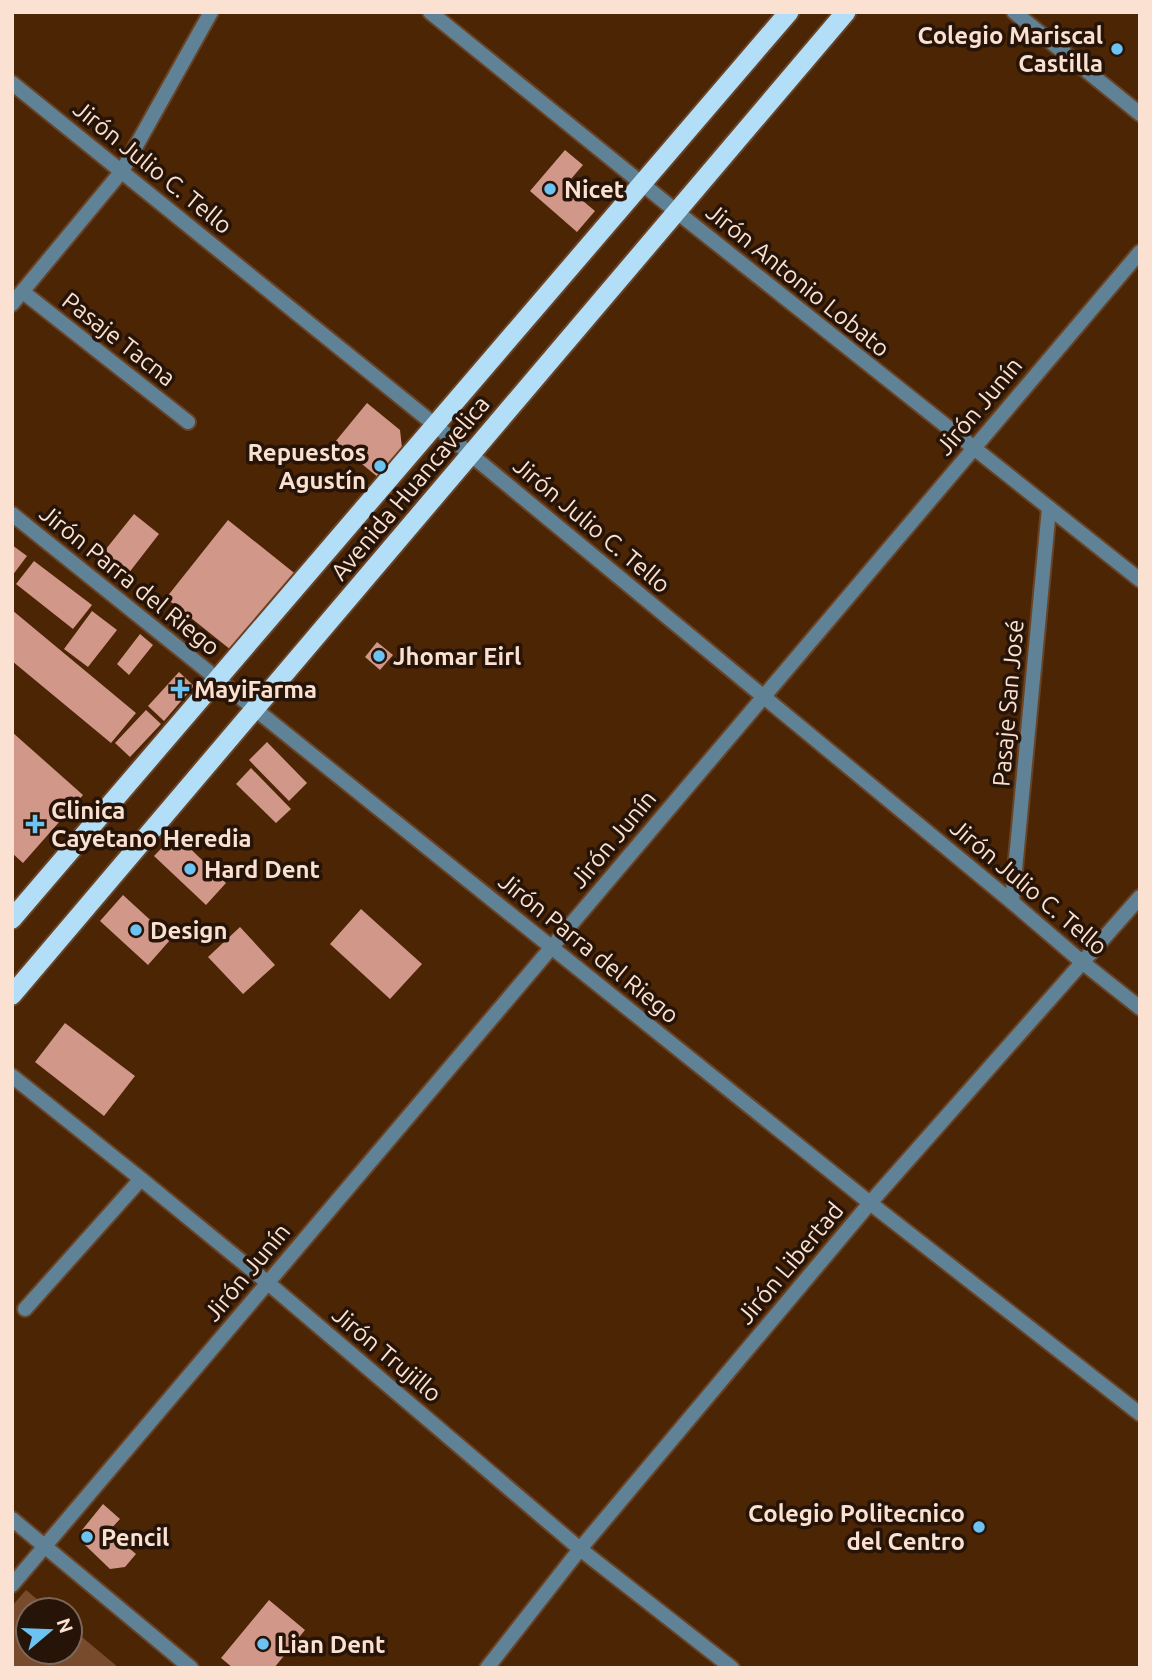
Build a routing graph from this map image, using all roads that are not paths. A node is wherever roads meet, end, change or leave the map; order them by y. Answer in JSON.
{"nodes":[{"id":1,"x":211,"y":12,"type":"edge"},
{"id":2,"x":430,"y":12,"type":"edge"},
{"id":3,"x":789,"y":12,"type":"edge"},
{"id":4,"x":846,"y":12,"type":"edge"},
{"id":5,"x":1014,"y":12,"type":"edge"},
{"id":6,"x":12,"y":83,"type":"edge"},
{"id":7,"x":1140,"y":114,"type":"edge"},
{"id":8,"x":122,"y":171,"type":"junction"},
{"id":9,"x":642,"y":184,"type":"junction"},
{"id":10,"x":677,"y":212,"type":"junction"},
{"id":11,"x":1140,"y":251,"type":"edge"},
{"id":12,"x":23,"y":292,"type":"junction"},
{"id":13,"x":12,"y":304,"type":"edge"},
{"id":14,"x":188,"y":422,"type":"dead end"},
{"id":15,"x":435,"y":425,"type":"junction"},
{"id":16,"x":973,"y":449,"type":"junction"},
{"id":17,"x":471,"y":454,"type":"junction"},
{"id":18,"x":1049,"y":508,"type":"junction"},
{"id":19,"x":12,"y":514,"type":"edge"},
{"id":20,"x":1140,"y":580,"type":"edge"},
{"id":21,"x":218,"y":679,"type":"junction"},
{"id":22,"x":763,"y":696,"type":"junction"},
{"id":23,"x":255,"y":709,"type":"junction"},
{"id":24,"x":1140,"y":897,"type":"edge"},
{"id":25,"x":1012,"y":902,"type":"junction"},
{"id":26,"x":12,"y":919,"type":"edge"},
{"id":27,"x":552,"y":947,"type":"junction"},
{"id":28,"x":1082,"y":962,"type":"junction"},
{"id":29,"x":12,"y":995,"type":"edge"},
{"id":30,"x":1140,"y":1008,"type":"edge"},
{"id":31,"x":12,"y":1076,"type":"edge"},
{"id":32,"x":141,"y":1178,"type":"junction"},
{"id":33,"x":870,"y":1203,"type":"junction"},
{"id":34,"x":268,"y":1283,"type":"junction"},
{"id":35,"x":25,"y":1309,"type":"dead end"},
{"id":36,"x":1140,"y":1414,"type":"edge"},
{"id":37,"x":12,"y":1519,"type":"edge"},
{"id":38,"x":45,"y":1546,"type":"junction"},
{"id":39,"x":580,"y":1549,"type":"junction"},
{"id":40,"x":12,"y":1585,"type":"edge"},
{"id":41,"x":191,"y":1668,"type":"edge"},
{"id":42,"x":487,"y":1668,"type":"edge"},
{"id":43,"x":732,"y":1668,"type":"edge"}],
"edges":[{"from":1,"to":8,"type":"street"},
{"from":2,"to":9,"type":"street","name":"Jirón Antonio Lobato"},
{"from":3,"to":9,"type":"highway","name":"Avenida Huancavelica"},
{"from":4,"to":10,"type":"highway","name":"Avenida Huancavelica"},
{"from":5,"to":7,"type":"street"},
{"from":6,"to":8,"type":"street","name":"Jirón Julio C. Tello"},
{"from":8,"to":12,"type":"street"},
{"from":8,"to":15,"type":"street","name":"Jirón Julio C. Tello"},
{"from":9,"to":10,"type":"street","name":"Jirón Antonio Lobato"},
{"from":9,"to":15,"type":"highway","name":"Avenida Huancavelica"},
{"from":10,"to":16,"type":"street","name":"Jirón Antonio Lobato"},
{"from":10,"to":17,"type":"highway","name":"Avenida Huancavelica"},
{"from":11,"to":16,"type":"street","name":"Jirón Junín"},
{"from":12,"to":13,"type":"street"},
{"from":12,"to":14,"type":"street","name":"Pasaje Tacna"},
{"from":15,"to":17,"type":"street","name":"Jirón Julio C. Tello"},
{"from":15,"to":21,"type":"highway","name":"Avenida Huancavelica"},
{"from":16,"to":18,"type":"street","name":"Jirón Antonio Lobato"},
{"from":16,"to":22,"type":"street","name":"Jirón Junín"},
{"from":17,"to":22,"type":"street","name":"Jirón Julio C. Tello"},
{"from":17,"to":23,"type":"highway","name":"Avenida Huancavelica"},
{"from":18,"to":20,"type":"street","name":"Jirón Antonio Lobato"},
{"from":18,"to":25,"type":"street","name":"Pasaje San José"},
{"from":19,"to":21,"type":"street","name":"Jirón Parra del Riego"},
{"from":21,"to":23,"type":"street","name":"Jirón Parra del Riego"},
{"from":21,"to":26,"type":"highway","name":"Avenida Huancavelica"},
{"from":22,"to":25,"type":"street","name":"Jirón Julio C. Tello"},
{"from":22,"to":27,"type":"street","name":"Jirón Junín"},
{"from":23,"to":27,"type":"street","name":"Jirón Parra del Riego"},
{"from":23,"to":29,"type":"highway","name":"Avenida Huancavelica"},
{"from":24,"to":28,"type":"street","name":"Jirón Libertad"},
{"from":25,"to":28,"type":"street","name":"Jirón Julio C. Tello"},
{"from":27,"to":33,"type":"street","name":"Jirón Parra del Riego"},
{"from":27,"to":34,"type":"street","name":"Jirón Junín"},
{"from":28,"to":30,"type":"street","name":"Jirón Julio C. Tello"},
{"from":28,"to":33,"type":"street","name":"Jirón Libertad"},
{"from":31,"to":32,"type":"street","name":"Jirón Trujillo"},
{"from":32,"to":34,"type":"street","name":"Jirón Trujillo"},
{"from":32,"to":35,"type":"street"},
{"from":33,"to":36,"type":"street","name":"Jirón Parra del Riego"},
{"from":33,"to":39,"type":"street","name":"Jirón Libertad"},
{"from":34,"to":38,"type":"street","name":"Jirón Junín"},
{"from":34,"to":39,"type":"street","name":"Jirón Trujillo"},
{"from":37,"to":38,"type":"street"},
{"from":38,"to":40,"type":"street","name":"Jirón Junín"},
{"from":38,"to":41,"type":"street"},
{"from":39,"to":42,"type":"street","name":"Jirón Libertad"},
{"from":39,"to":43,"type":"street","name":"Jirón Trujillo"}]}
